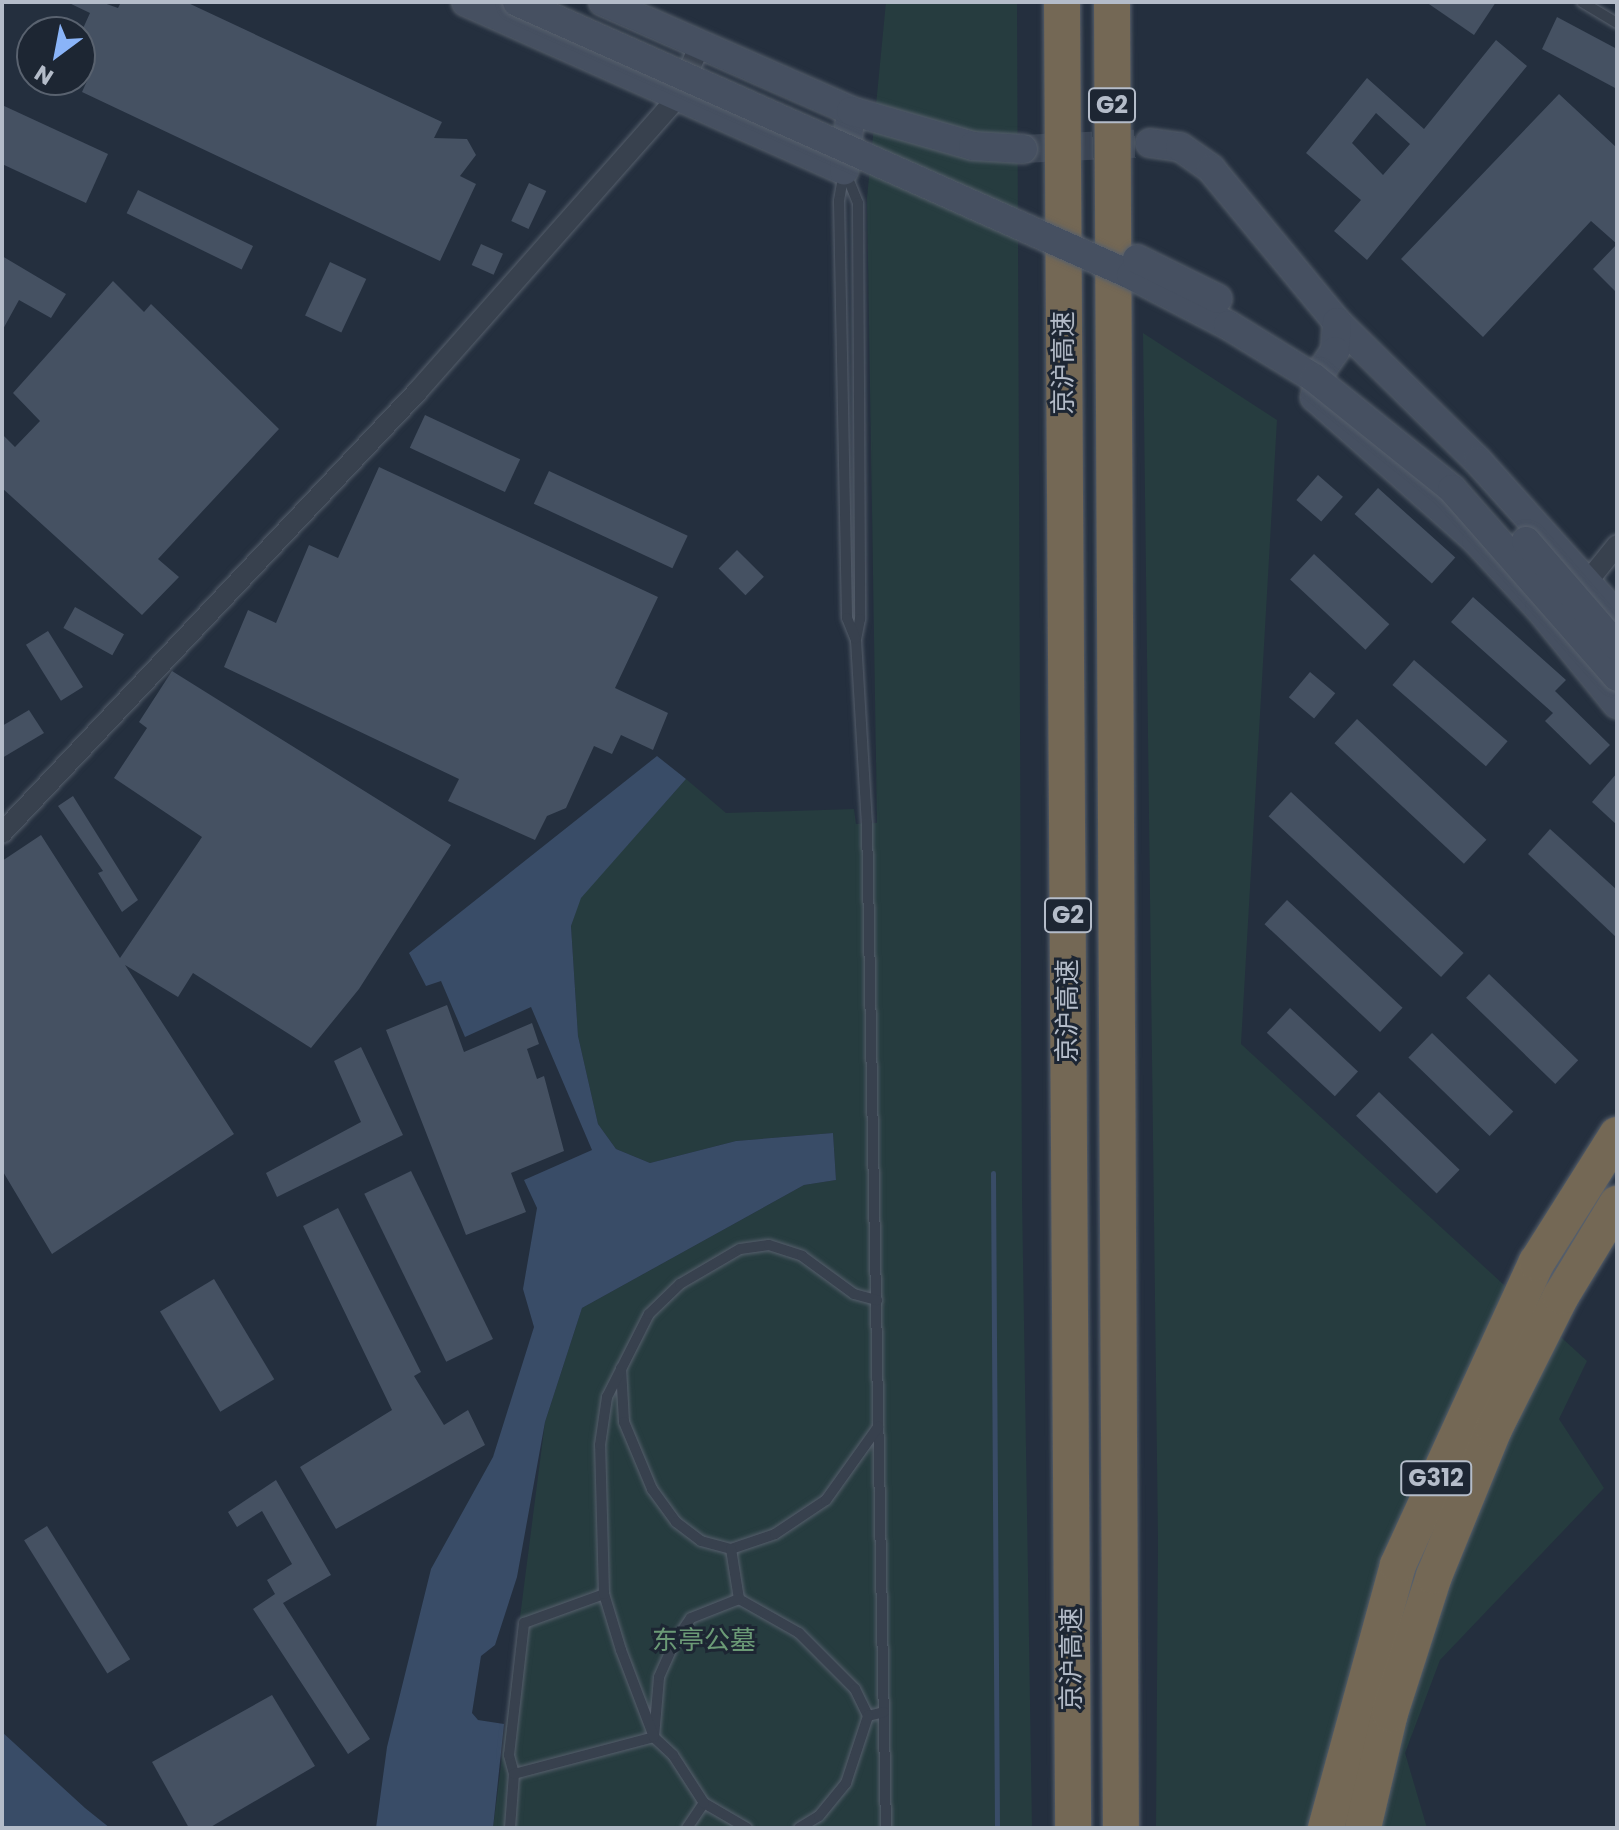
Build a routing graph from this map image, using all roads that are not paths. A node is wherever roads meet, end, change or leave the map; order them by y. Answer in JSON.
{"nodes":[{"id":1,"x":466,"y":2,"type":"edge"},
{"id":2,"x":517,"y":2,"type":"edge"},
{"id":3,"x":564,"y":2,"type":"edge"},
{"id":4,"x":603,"y":2,"type":"edge"},
{"id":5,"x":1062,"y":2,"type":"edge"},
{"id":6,"x":1112,"y":2,"type":"edge"},
{"id":7,"x":1582,"y":2,"type":"edge"},
{"id":8,"x":1617,"y":23,"type":"edge"},
{"id":9,"x":699,"y":47,"type":"junction"},
{"id":10,"x":676,"y":99,"type":"junction"},
{"id":11,"x":851,"y":111,"type":"junction"},
{"id":12,"x":1150,"y":143,"type":"tunnel mouth"},
{"id":13,"x":1023,"y":149,"type":"tunnel mouth"},
{"id":14,"x":844,"y":170,"type":"junction"},
{"id":15,"x":1337,"y":322,"type":"junction"},
{"id":16,"x":1617,"y":545,"type":"edge"},
{"id":17,"x":1588,"y":581,"type":"junction"},
{"id":18,"x":1617,"y":616,"type":"edge"},
{"id":19,"x":856,"y":640,"type":"junction"},
{"id":20,"x":1617,"y":646,"type":"edge"},
{"id":21,"x":1617,"y":677,"type":"edge"},
{"id":22,"x":1617,"y":704,"type":"edge"},
{"id":23,"x":2,"y":833,"type":"edge"},
{"id":24,"x":1611,"y":1144,"type":"edge"},
{"id":25,"x":1617,"y":1204,"type":"edge"},
{"id":26,"x":877,"y":1300,"type":"junction"},
{"id":27,"x":620,"y":1366,"type":"junction"},
{"id":28,"x":879,"y":1425,"type":"junction"},
{"id":29,"x":731,"y":1549,"type":"junction"},
{"id":30,"x":604,"y":1594,"type":"junction"},
{"id":31,"x":739,"y":1599,"type":"junction"},
{"id":32,"x":884,"y":1712,"type":"junction"},
{"id":33,"x":868,"y":1716,"type":"junction"},
{"id":34,"x":654,"y":1737,"type":"junction"},
{"id":35,"x":514,"y":1774,"type":"junction"},
{"id":36,"x":704,"y":1803,"type":"junction"},
{"id":37,"x":510,"y":1828,"type":"edge"},
{"id":38,"x":687,"y":1828,"type":"edge"},
{"id":39,"x":747,"y":1828,"type":"edge"},
{"id":40,"x":799,"y":1828,"type":"edge"},
{"id":41,"x":886,"y":1828,"type":"edge"},
{"id":42,"x":1073,"y":1828,"type":"edge"},
{"id":43,"x":1121,"y":1828,"type":"edge"},
{"id":44,"x":1326,"y":1828,"type":"edge"},
{"id":45,"x":1363,"y":1828,"type":"edge"}],
"edges":[{"from":1,"to":10,"type":"main road"},
{"from":2,"to":21,"type":"main road","bridge":true},
{"from":3,"to":20,"type":"main road","bridge":true},
{"from":4,"to":9,"type":"main road"},
{"from":5,"to":42,"type":"highway","name":"京沪高速","number":"G2"},
{"from":6,"to":43,"type":"highway","name":"京沪高速","number":"G2"},
{"from":7,"to":8,"type":"lane"},
{"from":9,"to":10,"type":"street"},
{"from":9,"to":11,"type":"main road"},
{"from":10,"to":14,"type":"main road"},
{"from":10,"to":23,"type":"street"},
{"from":11,"to":13,"type":"main road"},
{"from":11,"to":14,"type":"main road"},
{"from":12,"to":15,"type":"main road"},
{"from":14,"to":19,"type":"lane"},
{"from":14,"to":19,"type":"lane"},
{"from":15,"to":17,"type":"main road"},
{"from":15,"to":22,"type":"main road"},
{"from":16,"to":17,"type":"street"},
{"from":17,"to":18,"type":"main road"},
{"from":19,"to":26,"type":"lane"},
{"from":24,"to":44,"type":"highway","number":"G312"},
{"from":25,"to":45,"type":"highway","number":"G312"},
{"from":26,"to":27,"type":"lane"},
{"from":26,"to":28,"type":"lane"},
{"from":27,"to":29,"type":"lane"},
{"from":27,"to":30,"type":"lane"},
{"from":28,"to":29,"type":"lane"},
{"from":28,"to":32,"type":"lane"},
{"from":29,"to":31,"type":"lane"},
{"from":30,"to":34,"type":"lane"},
{"from":30,"to":35,"type":"lane"},
{"from":31,"to":33,"type":"lane"},
{"from":31,"to":34,"type":"lane"},
{"from":32,"to":33,"type":"lane"},
{"from":32,"to":41,"type":"lane"},
{"from":33,"to":40,"type":"lane"},
{"from":34,"to":35,"type":"lane"},
{"from":34,"to":36,"type":"lane"},
{"from":35,"to":37,"type":"lane"},
{"from":36,"to":38,"type":"lane"},
{"from":36,"to":39,"type":"lane"}]}
